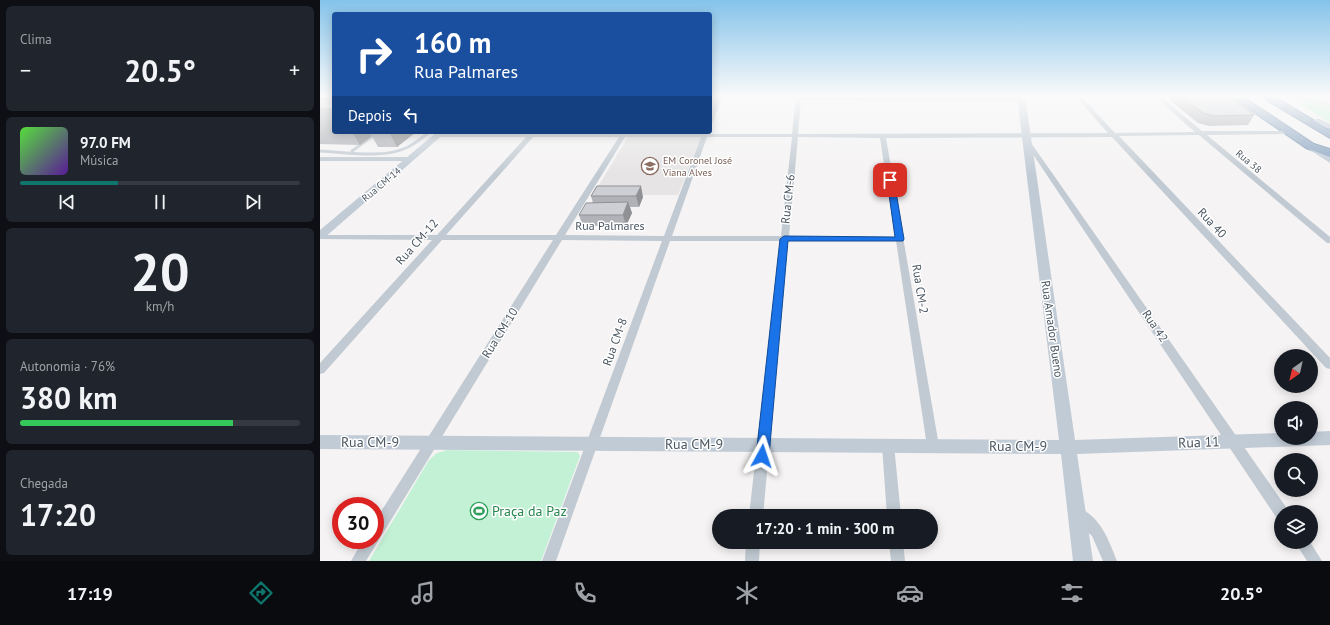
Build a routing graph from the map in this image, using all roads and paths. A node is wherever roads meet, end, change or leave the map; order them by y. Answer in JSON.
{"nodes":[{"id":1,"x":796,"y":122,"type":"edge"},
{"id":2,"x":1024,"y":122,"type":"edge"},
{"id":3,"x":1101,"y":122,"type":"edge"},
{"id":4,"x":1187,"y":122,"type":"edge"},
{"id":5,"x":1274,"y":122,"type":"edge"},
{"id":6,"x":1292,"y":122,"type":"edge"},
{"id":7,"x":1309,"y":122,"type":"edge"},
{"id":8,"x":1319,"y":122,"type":"edge"},
{"id":9,"x":1320,"y":122,"type":"edge"},
{"id":10,"x":1330,"y":127,"type":"edge"},
{"id":11,"x":1330,"y":131,"type":"edge"},
{"id":12,"x":1288,"y":132,"type":"junction"},
{"id":13,"x":1200,"y":133,"type":"junction"},
{"id":14,"x":376,"y":134,"type":"edge"},
{"id":15,"x":426,"y":134,"type":"edge"},
{"id":16,"x":440,"y":134,"type":"edge"},
{"id":17,"x":532,"y":134,"type":"edge"},
{"id":18,"x":624,"y":134,"type":"edge"},
{"id":19,"x":706,"y":134,"type":"edge"},
{"id":20,"x":1112,"y":134,"type":"junction"},
{"id":21,"x":1330,"y":135,"type":"edge"},
{"id":22,"x":795,"y":136,"type":"junction"},
{"id":23,"x":883,"y":136,"type":"junction"},
{"id":24,"x":1026,"y":138,"type":"junction"},
{"id":25,"x":1310,"y":146,"type":"junction"},
{"id":26,"x":1330,"y":148,"type":"edge"},
{"id":27,"x":320,"y":151,"type":"edge"},
{"id":28,"x":352,"y":151,"type":"junction"},
{"id":29,"x":1330,"y":154,"type":"edge"},
{"id":30,"x":320,"y":159,"type":"edge"},
{"id":31,"x":411,"y":159,"type":"junction"},
{"id":32,"x":1330,"y":160,"type":"edge"},
{"id":33,"x":320,"y":236,"type":"edge"},
{"id":34,"x":439,"y":237,"type":"junction"},
{"id":35,"x":559,"y":238,"type":"junction"},
{"id":36,"x":667,"y":238,"type":"junction"},
{"id":37,"x":784,"y":239,"type":"junction"},
{"id":38,"x":900,"y":239,"type":"junction"},
{"id":39,"x":1330,"y":240,"type":"edge"},
{"id":40,"x":1330,"y":365,"type":"edge"},
{"id":41,"x":320,"y":370,"type":"edge"},
{"id":42,"x":1330,"y":438,"type":"edge"},
{"id":43,"x":1233,"y":441,"type":"junction"},
{"id":44,"x":320,"y":442,"type":"edge"},
{"id":45,"x":432,"y":442,"type":"junction"},
{"id":46,"x":592,"y":444,"type":"junction"},
{"id":47,"x":763,"y":444,"type":"junction"},
{"id":48,"x":888,"y":445,"type":"junction"},
{"id":49,"x":933,"y":446,"type":"junction"},
{"id":50,"x":1068,"y":447,"type":"junction"},
{"id":51,"x":1276,"y":505,"type":"edge"},
{"id":52,"x":757,"y":509,"type":"edge"},
{"id":53,"x":893,"y":509,"type":"edge"},
{"id":54,"x":1077,"y":513,"type":"junction"},
{"id":55,"x":384,"y":519,"type":"edge"},
{"id":56,"x":365,"y":549,"type":"edge"},
{"id":57,"x":753,"y":549,"type":"edge"},
{"id":58,"x":897,"y":549,"type":"edge"},
{"id":59,"x":1306,"y":549,"type":"edge"},
{"id":60,"x":358,"y":561,"type":"edge"},
{"id":61,"x":549,"y":561,"type":"edge"},
{"id":62,"x":752,"y":561,"type":"edge"},
{"id":63,"x":898,"y":561,"type":"edge"},
{"id":64,"x":1083,"y":561,"type":"edge"},
{"id":65,"x":1110,"y":561,"type":"edge"},
{"id":66,"x":1314,"y":561,"type":"edge"}],
"edges":[{"from":1,"to":22,"type":"street","name":"Rua CM-6"},
{"from":2,"to":24,"type":"street","name":"Rua Amador Bueno"},
{"from":3,"to":20,"type":"street","name":"Rua 40"},
{"from":4,"to":13,"type":"street","name":"Rua 38"},
{"from":5,"to":12,"type":"highway"},
{"from":6,"to":26,"type":"highway"},
{"from":7,"to":21,"type":"highway"},
{"from":8,"to":11,"type":"highway"},
{"from":9,"to":10,"type":"street"},
{"from":12,"to":13,"type":"street"},
{"from":12,"to":25,"type":"highway"},
{"from":13,"to":20,"type":"street"},
{"from":13,"to":39,"type":"street","name":"Rua 38"},
{"from":14,"to":28,"type":"lane"},
{"from":15,"to":28,"type":"lane"},
{"from":16,"to":17,"type":"street"},
{"from":16,"to":31,"type":"street","name":"Rua CM-14"},
{"from":17,"to":18,"type":"street"},
{"from":17,"to":34,"type":"street","name":"Rua CM-12"},
{"from":18,"to":19,"type":"street"},
{"from":18,"to":35,"type":"street","name":"Rua CM-10"},
{"from":19,"to":22,"type":"street"},
{"from":19,"to":36,"type":"street","name":"Rua CM-8"},
{"from":20,"to":24,"type":"street"},
{"from":20,"to":40,"type":"street","name":"Rua 40"},
{"from":22,"to":23,"type":"street"},
{"from":22,"to":37,"type":"street","name":"Rua CM-6"},
{"from":23,"to":24,"type":"street"},
{"from":23,"to":38,"type":"street","name":"Rua CM-2"},
{"from":24,"to":43,"type":"street","name":"Rua 42"},
{"from":24,"to":50,"type":"street","name":"Rua Amador Bueno"},
{"from":25,"to":29,"type":"highway"},
{"from":25,"to":32,"type":"street"},
{"from":27,"to":28,"type":"lane"},
{"from":30,"to":31,"type":"street"},
{"from":31,"to":33,"type":"street","name":"Rua CM-14"},
{"from":33,"to":34,"type":"street","name":"Rua Palmares"},
{"from":34,"to":35,"type":"street","name":"Rua Palmares"},
{"from":34,"to":41,"type":"street","name":"Rua CM-12"},
{"from":35,"to":36,"type":"street","name":"Rua Palmares"},
{"from":35,"to":45,"type":"street","name":"Rua CM-10"},
{"from":36,"to":37,"type":"street","name":"Rua Palmares"},
{"from":36,"to":46,"type":"street","name":"Rua CM-8"},
{"from":37,"to":38,"type":"street","name":"Rua Palmares"},
{"from":37,"to":47,"type":"street","name":"Rua CM-6"},
{"from":38,"to":49,"type":"street","name":"Rua CM-2"},
{"from":42,"to":43,"type":"street","name":"Rua 11"},
{"from":43,"to":50,"type":"street","name":"Rua 11"},
{"from":43,"to":51,"type":"street","name":"Rua 42"},
{"from":44,"to":45,"type":"street","name":"Rua CM-9"},
{"from":45,"to":46,"type":"street","name":"Rua CM-9"},
{"from":45,"to":55,"type":"street","name":"Rua CM-10"},
{"from":46,"to":47,"type":"street","name":"Rua CM-9"},
{"from":46,"to":61,"type":"street","name":"Rua CM-8"},
{"from":47,"to":48,"type":"street","name":"Rua CM-9"},
{"from":47,"to":52,"type":"street","name":"Rua CM-6"},
{"from":48,"to":49,"type":"street","name":"Rua CM-9"},
{"from":48,"to":53,"type":"street"},
{"from":49,"to":50,"type":"street","name":"Rua CM-9"},
{"from":50,"to":54,"type":"street","name":"Rua Amador Bueno"},
{"from":54,"to":64,"type":"street","name":"Rua Amador Bueno"},
{"from":54,"to":65,"type":"street"},
{"from":56,"to":60,"type":"street"},
{"from":57,"to":62,"type":"street"},
{"from":58,"to":63,"type":"street"},
{"from":59,"to":66,"type":"street"}]}
